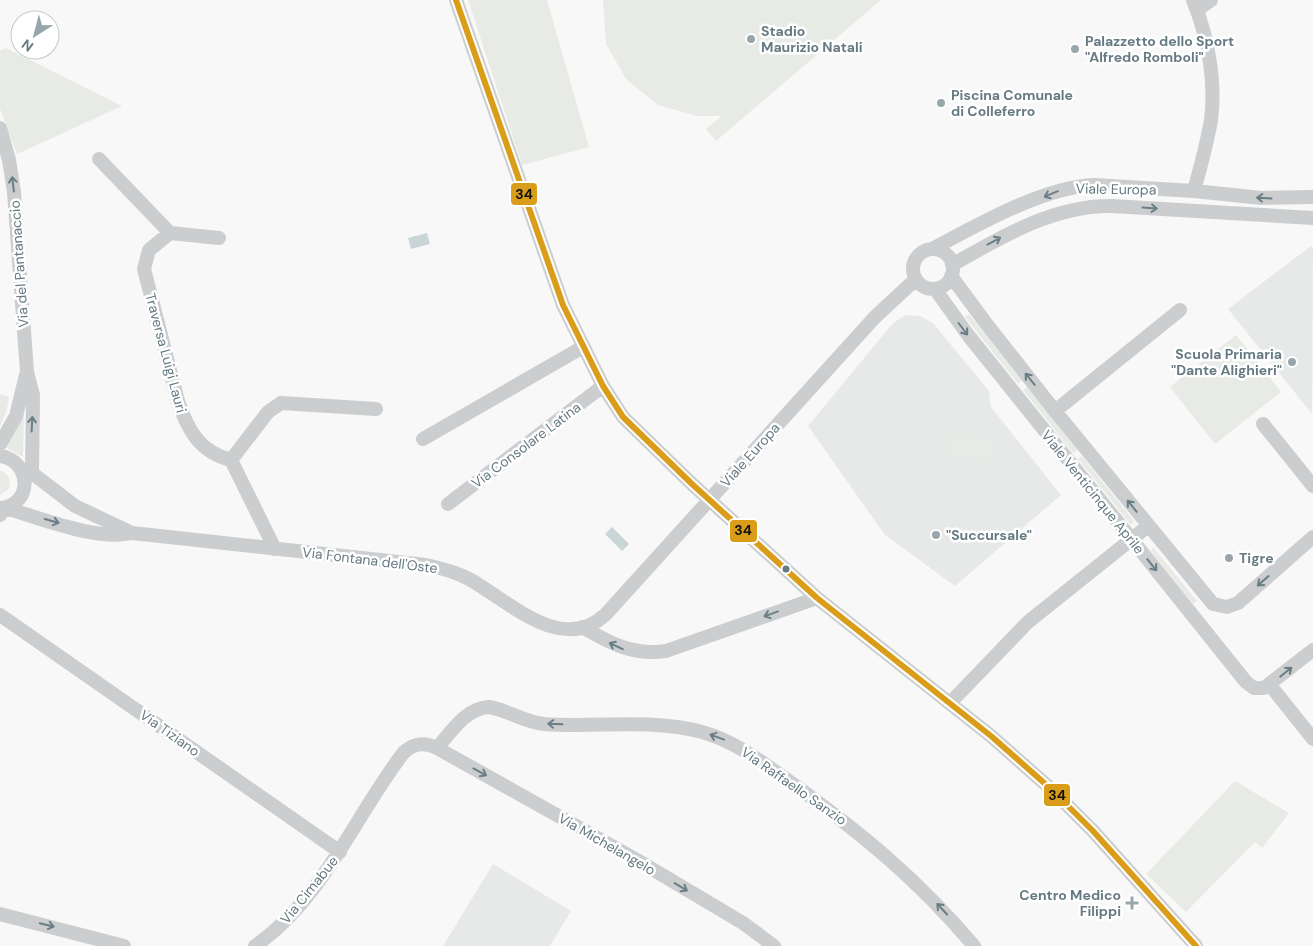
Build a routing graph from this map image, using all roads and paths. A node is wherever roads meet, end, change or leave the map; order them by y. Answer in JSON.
{"nodes":[{"id":1,"x":456,"y":0,"type":"edge"},
{"id":2,"x":1211,"y":0,"type":"edge"},
{"id":3,"x":1195,"y":5,"type":"edge"},
{"id":4,"x":0,"y":128,"type":"edge"},
{"id":5,"x":99,"y":159,"type":"dead end"},
{"id":6,"x":1194,"y":191,"type":"junction"},
{"id":7,"x":1313,"y":198,"type":"edge"},
{"id":8,"x":1313,"y":218,"type":"edge"},
{"id":9,"x":170,"y":233,"type":"junction"},
{"id":10,"x":219,"y":238,"type":"dead end"},
{"id":11,"x":932,"y":249,"type":"junction"},
{"id":12,"x":952,"y":271,"type":"junction"},
{"id":13,"x":916,"y":280,"type":"junction"},
{"id":14,"x":935,"y":289,"type":"junction"},
{"id":15,"x":1180,"y":310,"type":"dead end"},
{"id":16,"x":583,"y":348,"type":"junction"},
{"id":17,"x":27,"y":372,"type":"junction"},
{"id":18,"x":603,"y":386,"type":"junction"},
{"id":19,"x":376,"y":409,"type":"dead end"},
{"id":20,"x":1055,"y":411,"type":"junction"},
{"id":21,"x":1263,"y":424,"type":"dead end"},
{"id":22,"x":423,"y":439,"type":"dead end"},
{"id":23,"x":0,"y":444,"type":"edge"},
{"id":24,"x":0,"y":456,"type":"edge"},
{"id":25,"x":232,"y":460,"type":"junction"},
{"id":26,"x":28,"y":474,"type":"junction"},
{"id":27,"x":1313,"y":486,"type":"edge"},
{"id":28,"x":710,"y":500,"type":"junction"},
{"id":29,"x":448,"y":504,"type":"dead end"},
{"id":30,"x":2,"y":510,"type":"edge"},
{"id":31,"x":1148,"y":526,"type":"junction"},
{"id":32,"x":132,"y":532,"type":"junction"},
{"id":33,"x":1313,"y":537,"type":"edge"},
{"id":34,"x":1131,"y":539,"type":"junction"},
{"id":35,"x":275,"y":550,"type":"junction"},
{"id":36,"x":817,"y":598,"type":"junction"},
{"id":37,"x":0,"y":615,"type":"edge"},
{"id":38,"x":582,"y":627,"type":"junction"},
{"id":39,"x":1313,"y":650,"type":"edge"},
{"id":40,"x":1263,"y":687,"type":"junction"},
{"id":41,"x":950,"y":704,"type":"junction"},
{"id":42,"x":1313,"y":738,"type":"edge"},
{"id":43,"x":437,"y":748,"type":"junction"},
{"id":44,"x":340,"y":852,"type":"junction"},
{"id":45,"x":0,"y":914,"type":"edge"},
{"id":46,"x":124,"y":946,"type":"edge"},
{"id":47,"x":255,"y":946,"type":"edge"},
{"id":48,"x":774,"y":946,"type":"edge"},
{"id":49,"x":974,"y":946,"type":"edge"},
{"id":50,"x":1196,"y":946,"type":"edge"}],
"edges":[{"from":1,"to":16,"type":"street"},
{"from":2,"to":3,"type":"street"},
{"from":3,"to":6,"type":"street"},
{"from":17,"to":4,"type":"street","name":"Via del Pantanaccio","one_way":true},
{"from":5,"to":9,"type":"street"},
{"from":7,"to":6,"type":"street","name":"Viale Europa","one_way":true},
{"from":6,"to":11,"type":"street","name":"Viale Europa","one_way":true},
{"from":12,"to":8,"type":"street","name":"Viale Europa","one_way":true},
{"from":9,"to":10,"type":"street"},
{"from":9,"to":25,"type":"street","name":"Traversa Luigi Lauri"},
{"from":11,"to":12,"type":"street"},
{"from":11,"to":13,"type":"street"},
{"from":12,"to":14,"type":"street"},
{"from":20,"to":12,"type":"street","name":"Viale Venticinque Aprile","one_way":true},
{"from":13,"to":14,"type":"street"},
{"from":13,"to":28,"type":"street","name":"Viale Europa"},
{"from":14,"to":34,"type":"street","name":"Viale Venticinque Aprile","one_way":true},
{"from":15,"to":20,"type":"street","name":"Viale Venticinque Aprile"},
{"from":16,"to":18,"type":"street"},
{"from":16,"to":22,"type":"street"},
{"from":17,"to":23,"type":"street","name":"Via del Pantanaccio"},
{"from":26,"to":17,"type":"street","name":"Via del Pantanaccio","one_way":true},
{"from":18,"to":28,"type":"street"},
{"from":18,"to":29,"type":"street","name":"Via Consolare Latina"},
{"from":19,"to":25,"type":"street"},
{"from":31,"to":20,"type":"street","name":"Viale Venticinque Aprile","one_way":true},
{"from":21,"to":27,"type":"street"},
{"from":24,"to":26,"type":"street","name":"Via Fontana dell'Oste"},
{"from":25,"to":35,"type":"street"},
{"from":26,"to":30,"type":"street","name":"Via del Pantanaccio"},
{"from":26,"to":32,"type":"street","name":"Via Fontana dell'Oste"},
{"from":28,"to":36,"type":"street"},
{"from":28,"to":38,"type":"street","name":"Viale Europa"},
{"from":30,"to":32,"type":"street","name":"Via Fontana dell'Oste","one_way":true},
{"from":33,"to":31,"type":"street","name":"Viale Venticinque Aprile","one_way":true},
{"from":31,"to":34,"type":"street"},
{"from":32,"to":35,"type":"street","name":"Via Fontana dell'Oste"},
{"from":34,"to":40,"type":"street","name":"Viale Venticinque Aprile","one_way":true},
{"from":34,"to":41,"type":"street"},
{"from":35,"to":38,"type":"street","name":"Via Fontana dell'Oste"},
{"from":36,"to":38,"type":"street","name":"Via Fontana dell'Oste","one_way":true},
{"from":36,"to":41,"type":"street"},
{"from":37,"to":44,"type":"street","name":"Via Tiziano"},
{"from":40,"to":39,"type":"street","one_way":true},
{"from":40,"to":42,"type":"street","name":"Viale Venticinque Aprile"},
{"from":41,"to":50,"type":"street"},
{"from":43,"to":44,"type":"street","name":"Via Cimabue"},
{"from":43,"to":48,"type":"street","name":"Via Michelangelo","one_way":true},
{"from":49,"to":43,"type":"street","name":"Via Raffaello Sanzio","one_way":true},
{"from":44,"to":47,"type":"street","name":"Via Cimabue"},
{"from":45,"to":46,"type":"street","one_way":true}]}
